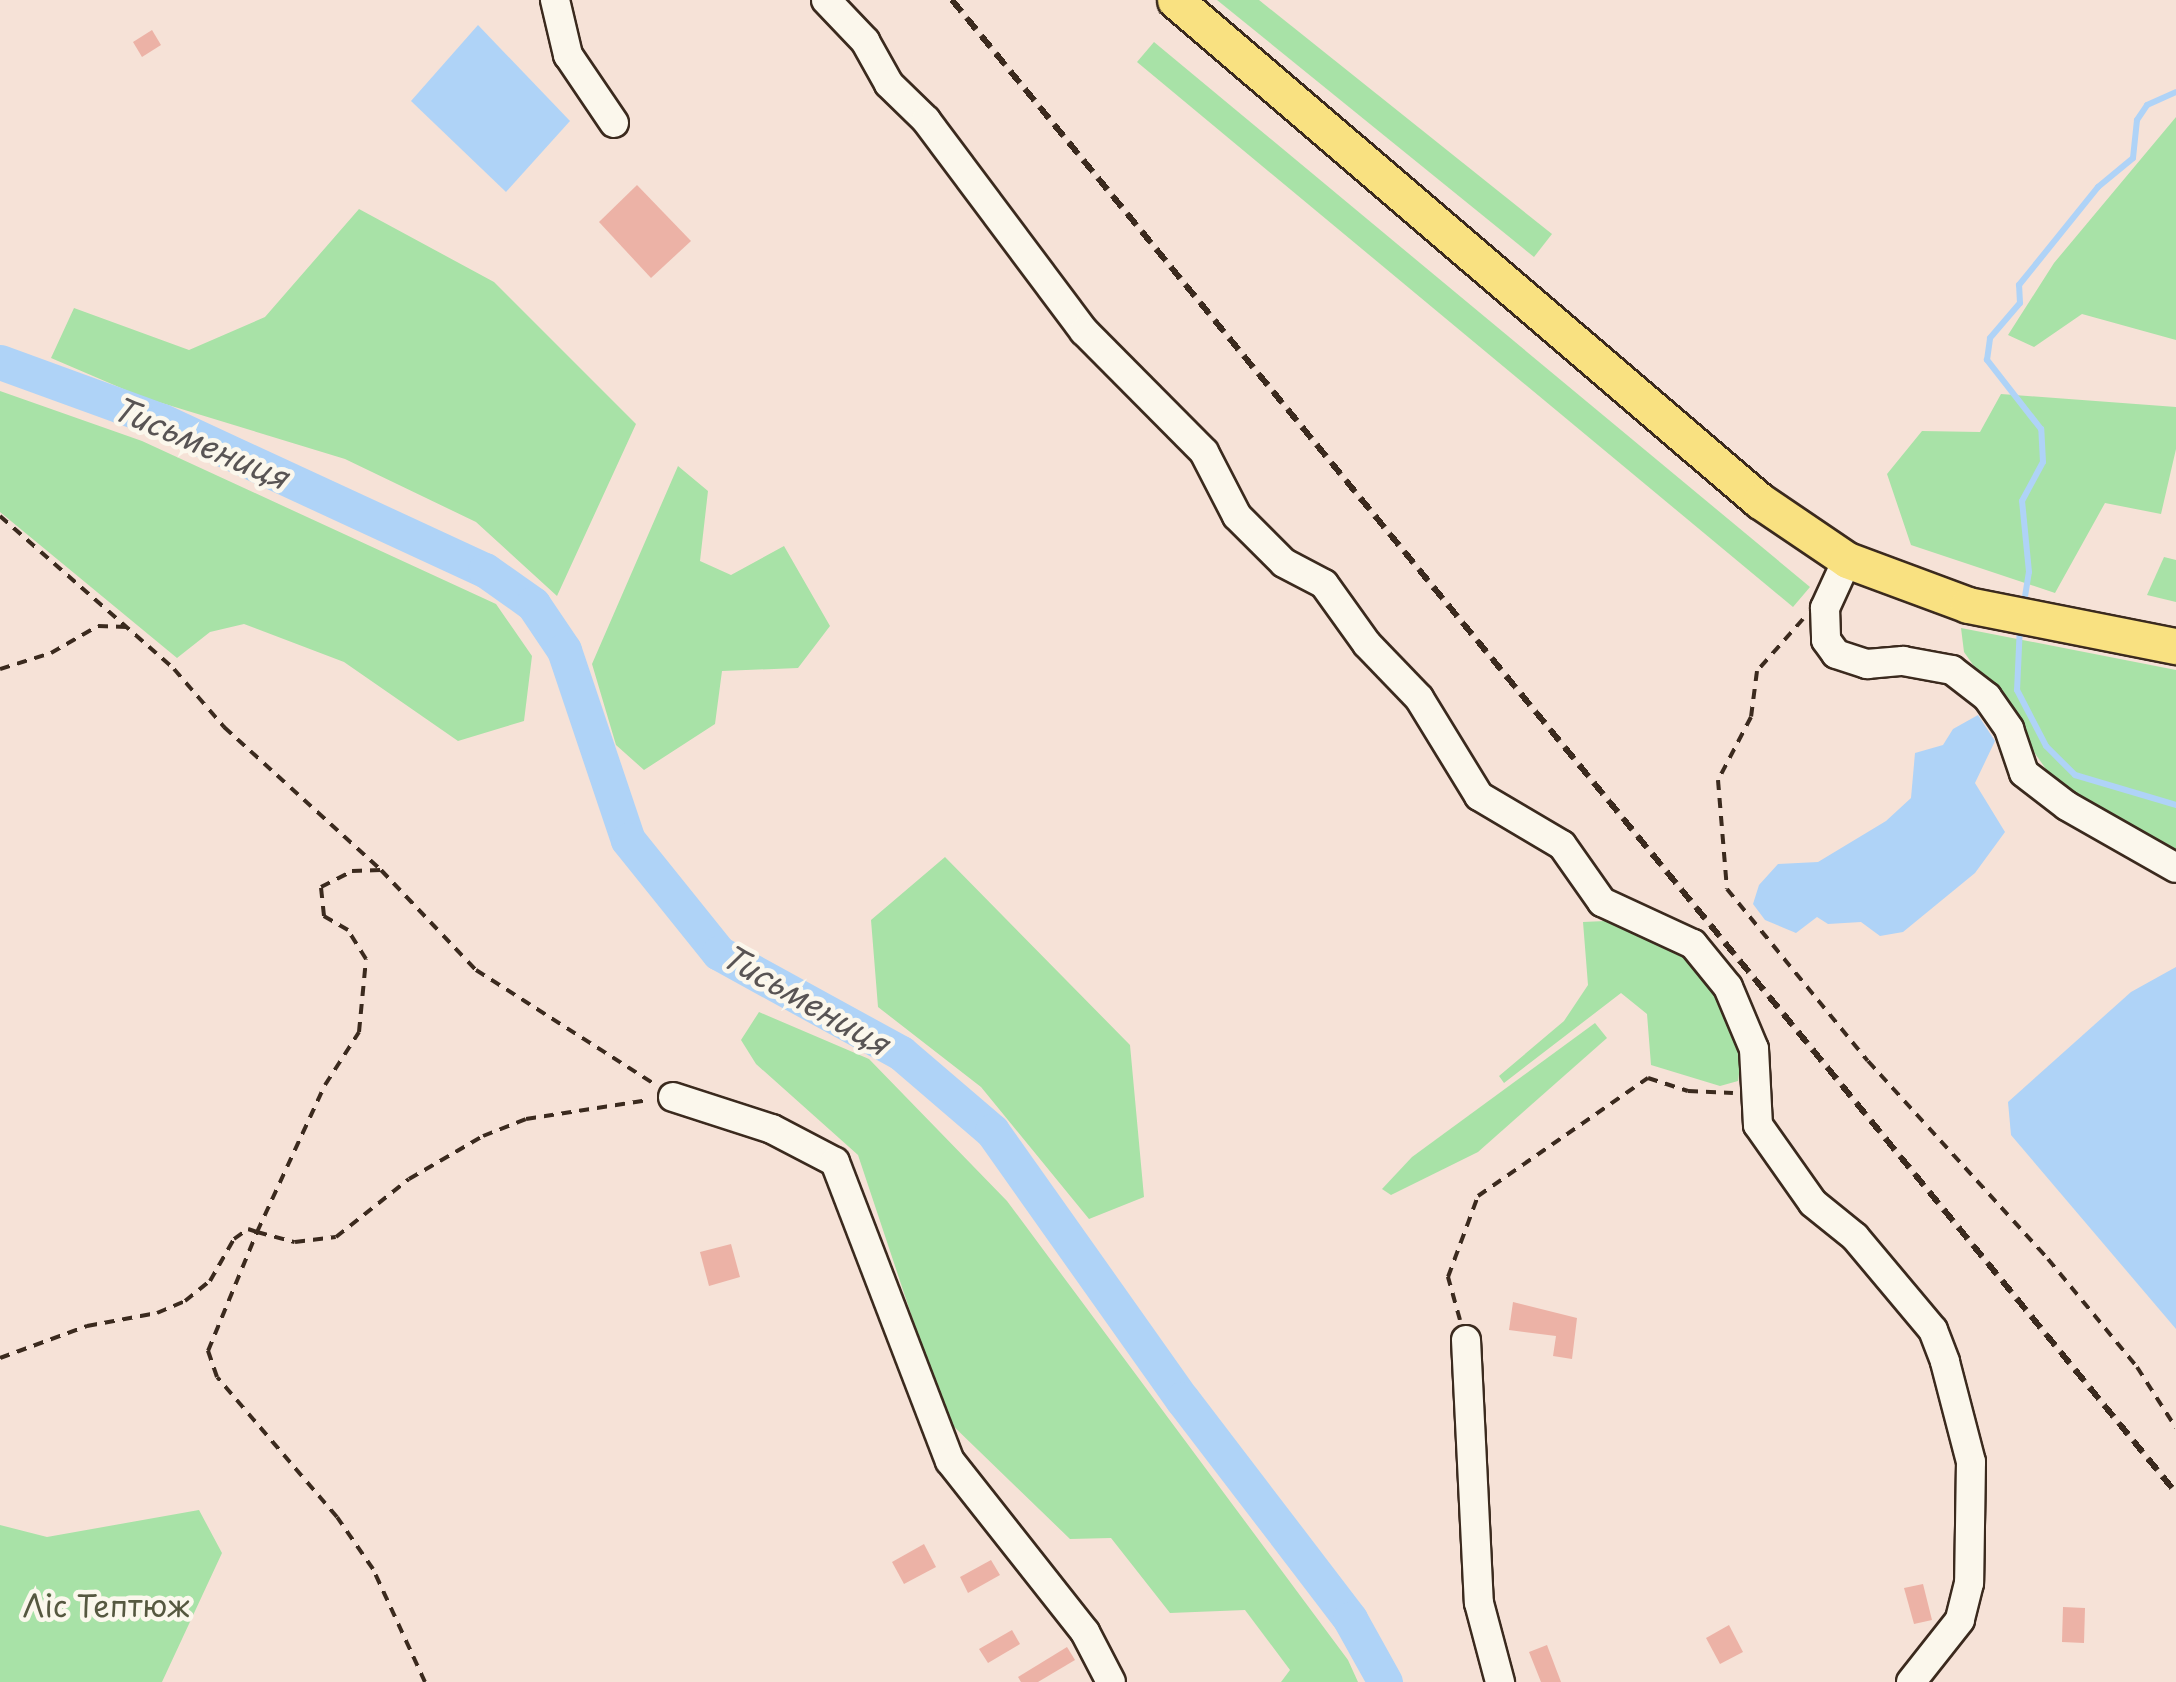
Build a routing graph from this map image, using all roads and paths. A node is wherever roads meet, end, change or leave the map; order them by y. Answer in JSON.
{"nodes":[{"id":1,"x":554,"y":0,"type":"edge"},
{"id":2,"x":826,"y":0,"type":"edge"},
{"id":3,"x":1174,"y":0,"type":"edge"},
{"id":4,"x":614,"y":123,"type":"dead end"},
{"id":5,"x":0,"y":516,"type":"edge"},
{"id":6,"x":1847,"y":560,"type":"junction"},
{"id":7,"x":1824,"y":608,"type":"junction"},
{"id":8,"x":127,"y":627,"type":"junction"},
{"id":9,"x":2176,"y":646,"type":"edge"},
{"id":10,"x":0,"y":668,"type":"edge"},
{"id":11,"x":2176,"y":868,"type":"edge"},
{"id":12,"x":381,"y":870,"type":"junction"},
{"id":13,"x":1752,"y":1094,"type":"junction"},
{"id":14,"x":674,"y":1097,"type":"junction"},
{"id":15,"x":257,"y":1232,"type":"junction"},
{"id":16,"x":1466,"y":1340,"type":"joint"},
{"id":17,"x":0,"y":1358,"type":"edge"},
{"id":18,"x":2176,"y":1428,"type":"edge"},
{"id":19,"x":424,"y":1682,"type":"edge"},
{"id":20,"x":1111,"y":1682,"type":"edge"},
{"id":21,"x":1500,"y":1682,"type":"edge"},
{"id":22,"x":1911,"y":1682,"type":"edge"}],
"edges":[{"from":1,"to":4,"type":"street"},
{"from":2,"to":13,"type":"street"},
{"from":3,"to":6,"type":"main road"},
{"from":5,"to":8,"type":"path"},
{"from":6,"to":7,"type":"street"},
{"from":6,"to":9,"type":"main road"},
{"from":7,"to":11,"type":"street"},
{"from":7,"to":18,"type":"path"},
{"from":8,"to":10,"type":"path"},
{"from":8,"to":12,"type":"path"},
{"from":12,"to":14,"type":"path"},
{"from":12,"to":15,"type":"path"},
{"from":13,"to":16,"type":"path"},
{"from":13,"to":22,"type":"street"},
{"from":14,"to":15,"type":"path"},
{"from":14,"to":20,"type":"street"},
{"from":15,"to":17,"type":"path"},
{"from":15,"to":19,"type":"path"},
{"from":16,"to":21,"type":"street"}]}
